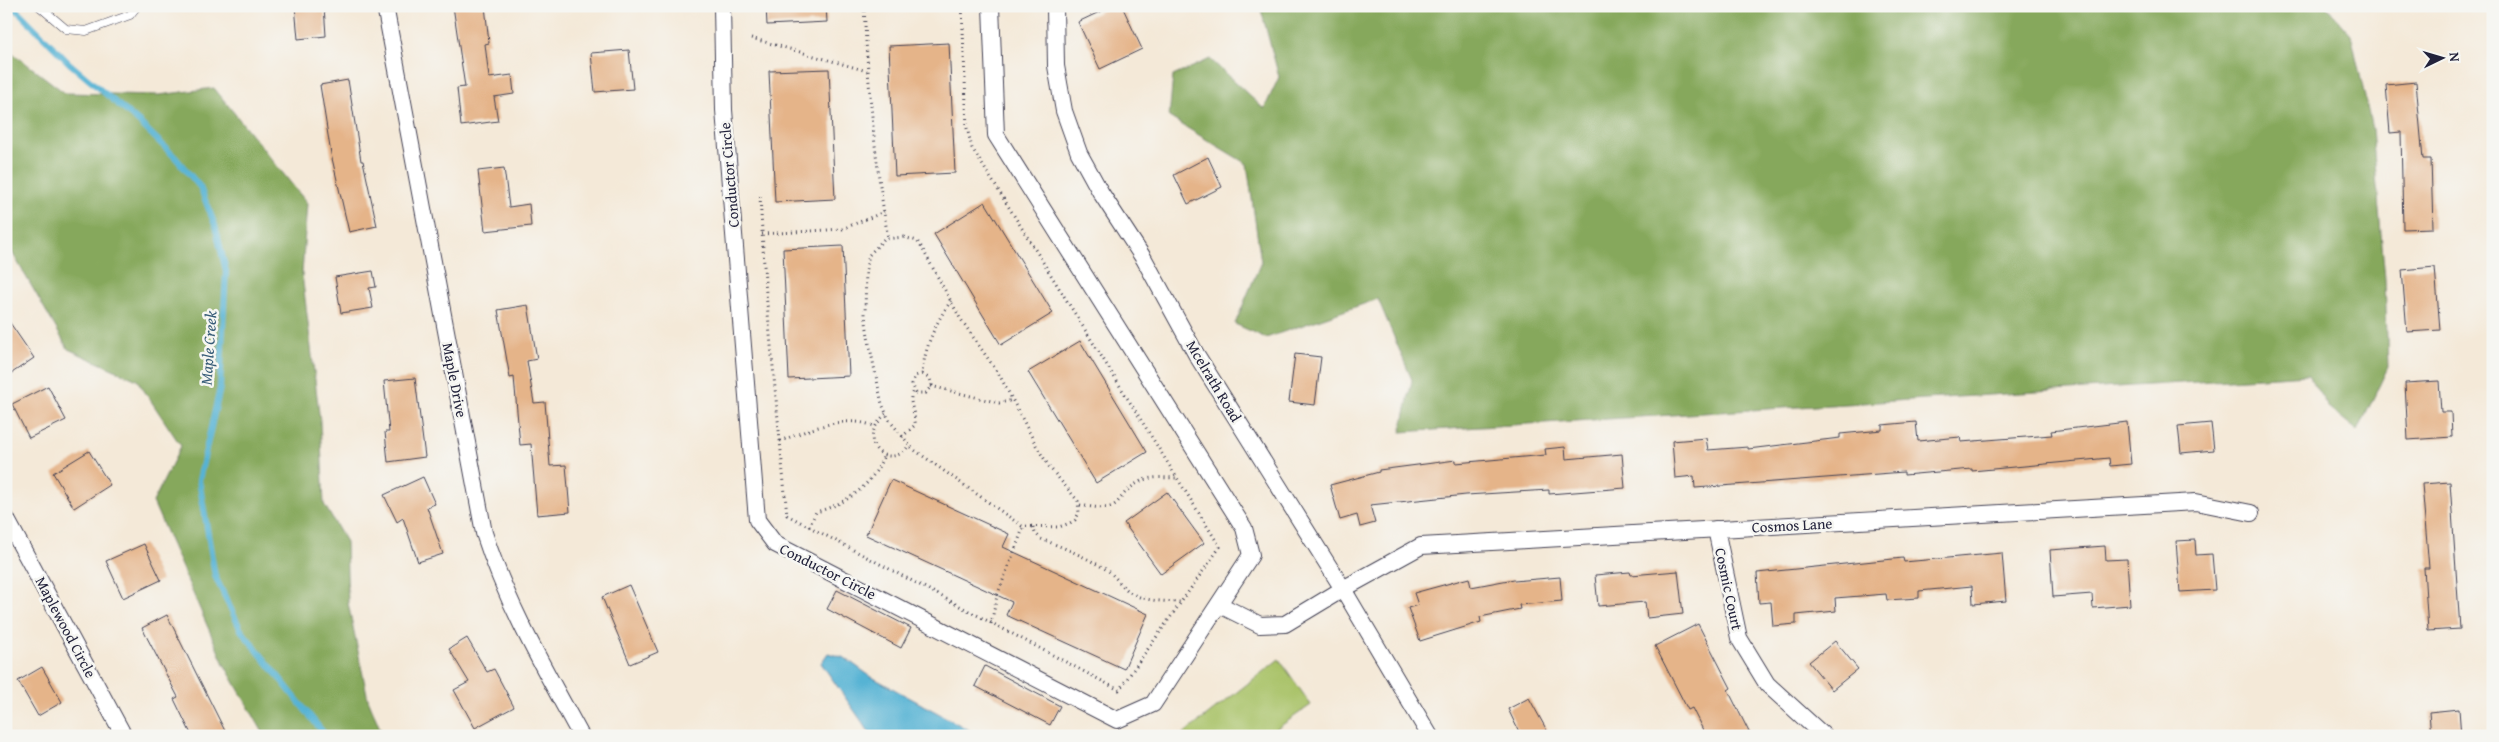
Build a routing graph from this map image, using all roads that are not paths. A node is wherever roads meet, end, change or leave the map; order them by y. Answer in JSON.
{"nodes":[{"id":1,"x":39,"y":6,"type":"edge"},
{"id":2,"x":137,"y":6,"type":"edge"},
{"id":3,"x":386,"y":6,"type":"edge"},
{"id":4,"x":722,"y":6,"type":"edge"},
{"id":5,"x":991,"y":6,"type":"edge"},
{"id":6,"x":1055,"y":6,"type":"edge"},
{"id":7,"x":2251,"y":513,"type":"dead end"},
{"id":8,"x":6,"y":518,"type":"edge"},
{"id":9,"x":1716,"y":529,"type":"junction"},
{"id":10,"x":1343,"y":589,"type":"junction"},
{"id":11,"x":1220,"y":605,"type":"junction"},
{"id":12,"x":124,"y":736,"type":"edge"},
{"id":13,"x":582,"y":736,"type":"edge"},
{"id":14,"x":1430,"y":736,"type":"edge"},
{"id":15,"x":1824,"y":736,"type":"edge"}],
"edges":[{"from":1,"to":2,"type":"lane"},
{"from":3,"to":13,"type":"street","name":"Maple Drive"},
{"from":4,"to":11,"type":"street","name":"Conductor Circle"},
{"from":5,"to":11,"type":"street","name":"Conductor Circle"},
{"from":6,"to":10,"type":"street","name":"Mcelrath Road"},
{"from":7,"to":9,"type":"street","name":"Cosmos Lane"},
{"from":8,"to":12,"type":"street","name":"Maplewood Circle"},
{"from":9,"to":10,"type":"street","name":"Cosmos Lane"},
{"from":9,"to":15,"type":"street","name":"Cosmic Court"},
{"from":10,"to":11,"type":"street"},
{"from":10,"to":14,"type":"street","name":"Mcelrath Road"}]}
